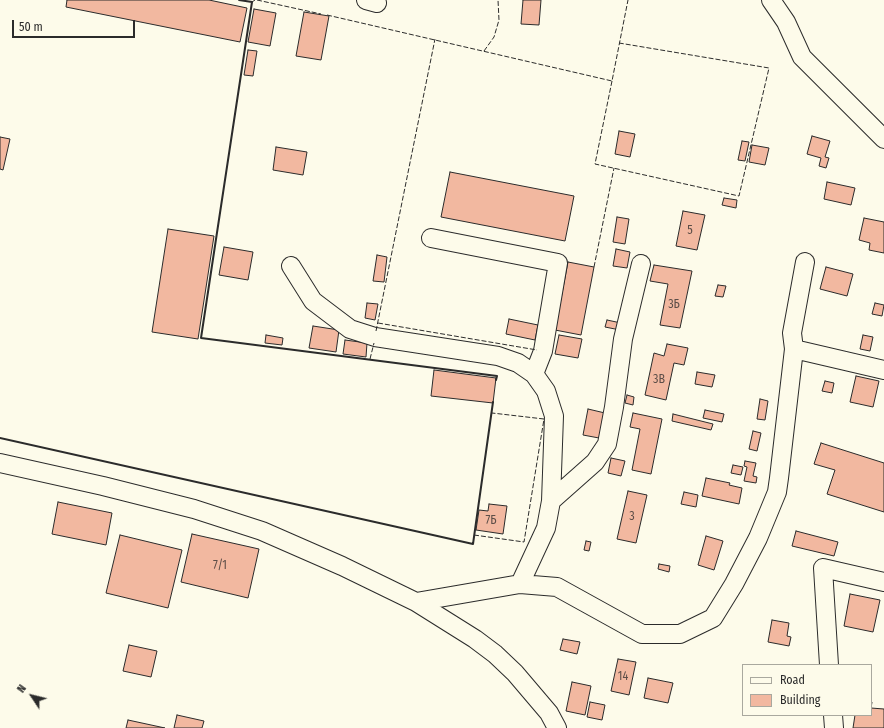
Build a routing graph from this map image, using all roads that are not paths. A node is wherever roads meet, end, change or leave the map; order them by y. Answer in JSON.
{"nodes":[{"id":1,"x":771,"y":0,"type":"edge"},
{"id":2,"x":884,"y":139,"type":"edge"},
{"id":3,"x":431,"y":238,"type":"dead end"},
{"id":4,"x":805,"y":262,"type":"dead end"},
{"id":5,"x":641,"y":264,"type":"dead end"},
{"id":6,"x":292,"y":266,"type":"dead end"},
{"id":7,"x":794,"y":350,"type":"junction"},
{"id":8,"x":884,"y":370,"type":"edge"},
{"id":9,"x":534,"y":374,"type":"junction"},
{"id":10,"x":0,"y":464,"type":"edge"},
{"id":11,"x":551,"y":501,"type":"junction"},
{"id":12,"x":884,"y":582,"type":"edge"},
{"id":13,"x":520,"y":584,"type":"junction"},
{"id":14,"x":416,"y":602,"type":"junction"},
{"id":15,"x":829,"y":664,"type":"edge"},
{"id":16,"x":833,"y":716,"type":"edge"},
{"id":17,"x":557,"y":728,"type":"edge"},
{"id":18,"x":834,"y":728,"type":"edge"}],
"edges":[{"from":1,"to":2,"type":"street"},
{"from":3,"to":9,"type":"street"},
{"from":4,"to":7,"type":"street"},
{"from":5,"to":11,"type":"street"},
{"from":6,"to":9,"type":"street"},
{"from":7,"to":8,"type":"street"},
{"from":7,"to":13,"type":"street"},
{"from":9,"to":11,"type":"street"},
{"from":10,"to":14,"type":"street"},
{"from":11,"to":13,"type":"street"},
{"from":12,"to":15,"type":"street"},
{"from":13,"to":14,"type":"street"},
{"from":14,"to":17,"type":"street"},
{"from":16,"to":18,"type":"street"}]}
